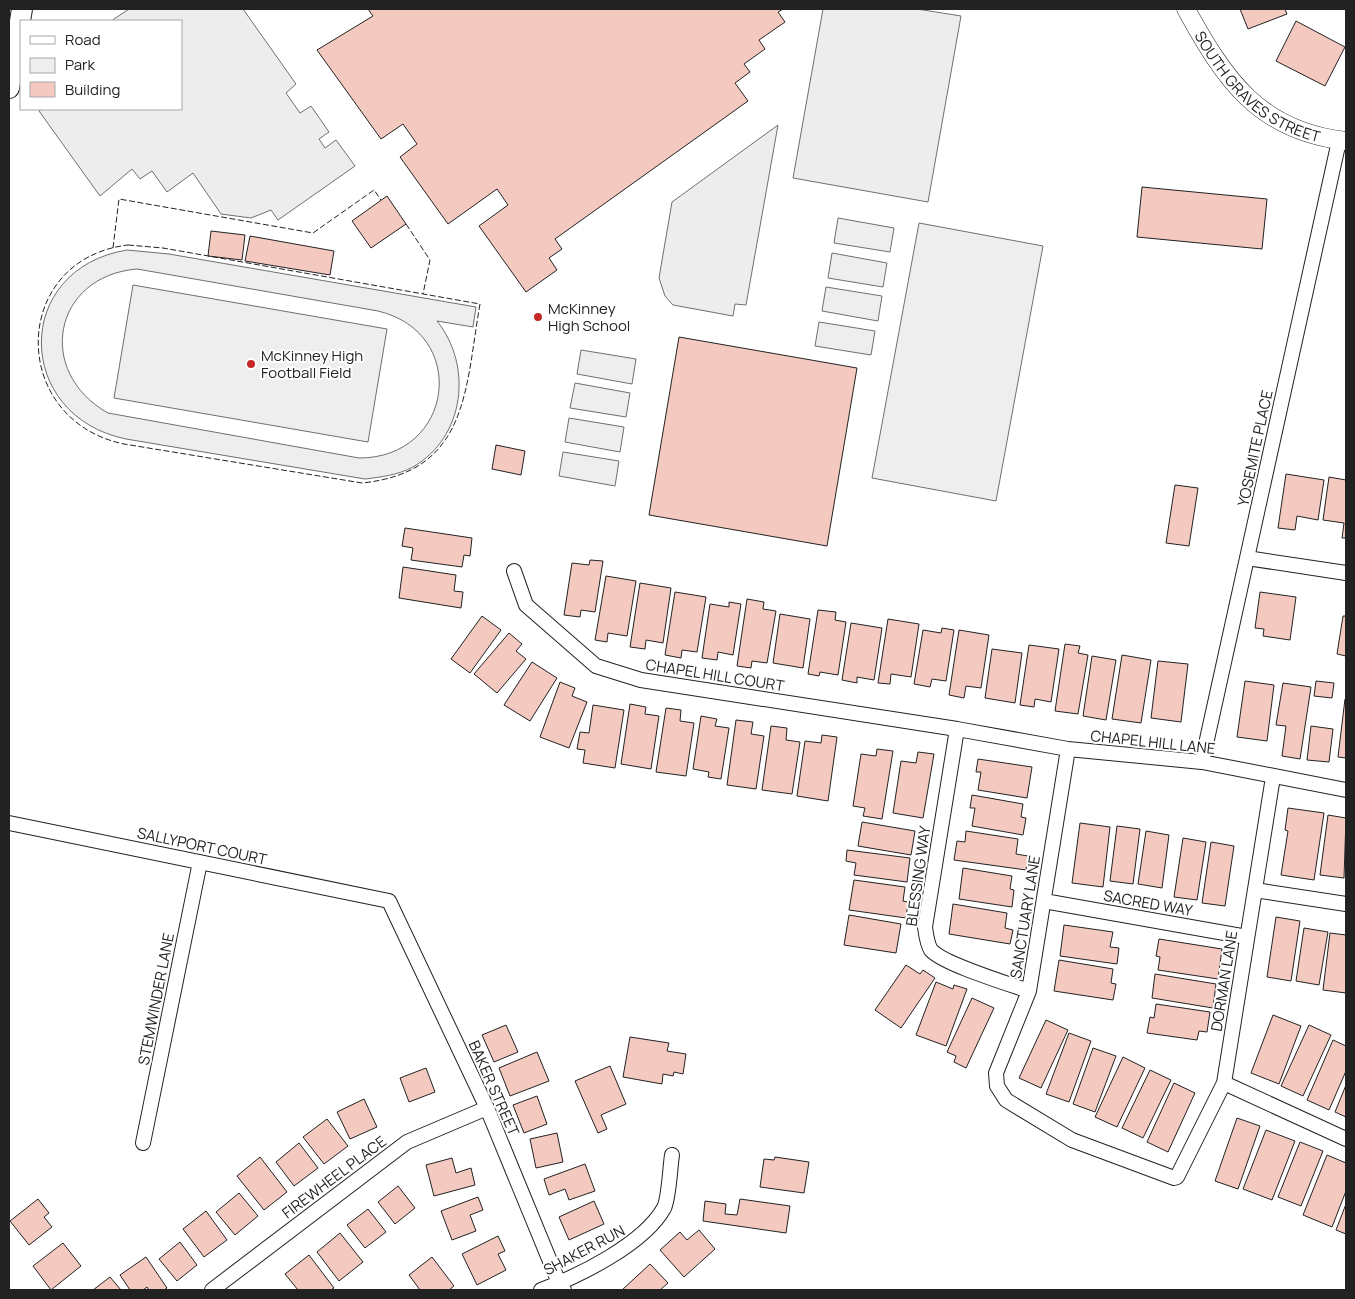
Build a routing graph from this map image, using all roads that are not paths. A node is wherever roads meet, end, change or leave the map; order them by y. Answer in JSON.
{"nodes":[{"id":1,"x":1186,"y":9,"type":"edge"},
{"id":2,"x":20,"y":21,"type":"edge"},
{"id":3,"x":9,"y":88,"type":"edge"},
{"id":4,"x":1343,"y":141,"type":"edge"},
{"id":5,"x":1247,"y":558,"type":"junction"},
{"id":6,"x":514,"y":571,"type":"dead end"},
{"id":7,"x":1346,"y":573,"type":"edge"},
{"id":8,"x":957,"y":729,"type":"junction"},
{"id":9,"x":1068,"y":749,"type":"junction"},
{"id":10,"x":1202,"y":762,"type":"junction"},
{"id":11,"x":1273,"y":777,"type":"junction"},
{"id":12,"x":1346,"y":790,"type":"edge"},
{"id":13,"x":9,"y":823,"type":"edge"},
{"id":14,"x":200,"y":862,"type":"junction"},
{"id":15,"x":1255,"y":890,"type":"junction"},
{"id":16,"x":389,"y":901,"type":"joint"},
{"id":17,"x":1044,"y":901,"type":"junction"},
{"id":18,"x":1346,"y":904,"type":"edge"},
{"id":19,"x":1247,"y":937,"type":"junction"},
{"id":20,"x":1029,"y":991,"type":"junction"},
{"id":21,"x":1224,"y":1084,"type":"junction"},
{"id":22,"x":487,"y":1108,"type":"junction"},
{"id":23,"x":1346,"y":1139,"type":"edge"},
{"id":24,"x":144,"y":1143,"type":"dead end"},
{"id":25,"x":672,"y":1155,"type":"dead end"},
{"id":26,"x":1174,"y":1178,"type":"joint"},
{"id":27,"x":562,"y":1287,"type":"edge"},
{"id":28,"x":212,"y":1290,"type":"edge"},
{"id":29,"x":541,"y":1290,"type":"edge"}],
"edges":[{"from":1,"to":4,"type":"street","name":"SOUTH GRAVES STREET"},
{"from":2,"to":3,"type":"main road"},
{"from":4,"to":5,"type":"street","name":"YOSEMITE PLACE"},
{"from":5,"to":7,"type":"street"},
{"from":5,"to":10,"type":"street","name":"YOSEMITE PLACE"},
{"from":6,"to":8,"type":"street","name":"CHAPEL HILL COURT"},
{"from":8,"to":9,"type":"street","name":"CHAPEL HILL LANE"},
{"from":8,"to":20,"type":"street","name":"BLESSING WAY"},
{"from":9,"to":10,"type":"street","name":"CHAPEL HILL LANE"},
{"from":9,"to":17,"type":"street","name":"SANCTUARY LANE"},
{"from":10,"to":11,"type":"street","name":"CHAPEL HILL LANE"},
{"from":11,"to":12,"type":"street","name":"CHAPEL HILL LANE"},
{"from":11,"to":15,"type":"street","name":"DORMAN LANE"},
{"from":13,"to":14,"type":"street","name":"SALLYPORT COURT"},
{"from":14,"to":16,"type":"street","name":"SALLYPORT COURT"},
{"from":14,"to":24,"type":"street","name":"STEMWINDER LANE"},
{"from":15,"to":18,"type":"street"},
{"from":15,"to":19,"type":"street","name":"DORMAN LANE"},
{"from":16,"to":22,"type":"street","name":"BAKER STREET"},
{"from":17,"to":19,"type":"street","name":"SACRED WAY"},
{"from":17,"to":20,"type":"street","name":"SANCTUARY LANE"},
{"from":19,"to":21,"type":"street","name":"DORMAN LANE"},
{"from":20,"to":26,"type":"street","name":"SANCTUARY LANE"},
{"from":21,"to":23,"type":"street"},
{"from":21,"to":26,"type":"street","name":"DORMAN LANE"},
{"from":22,"to":27,"type":"street","name":"BAKER STREET"},
{"from":22,"to":28,"type":"street","name":"FIREWHEEL PLACE"},
{"from":25,"to":27,"type":"street","name":"SHAKER RUN"},
{"from":27,"to":29,"type":"street","name":"SHAKER RUN"}]}
